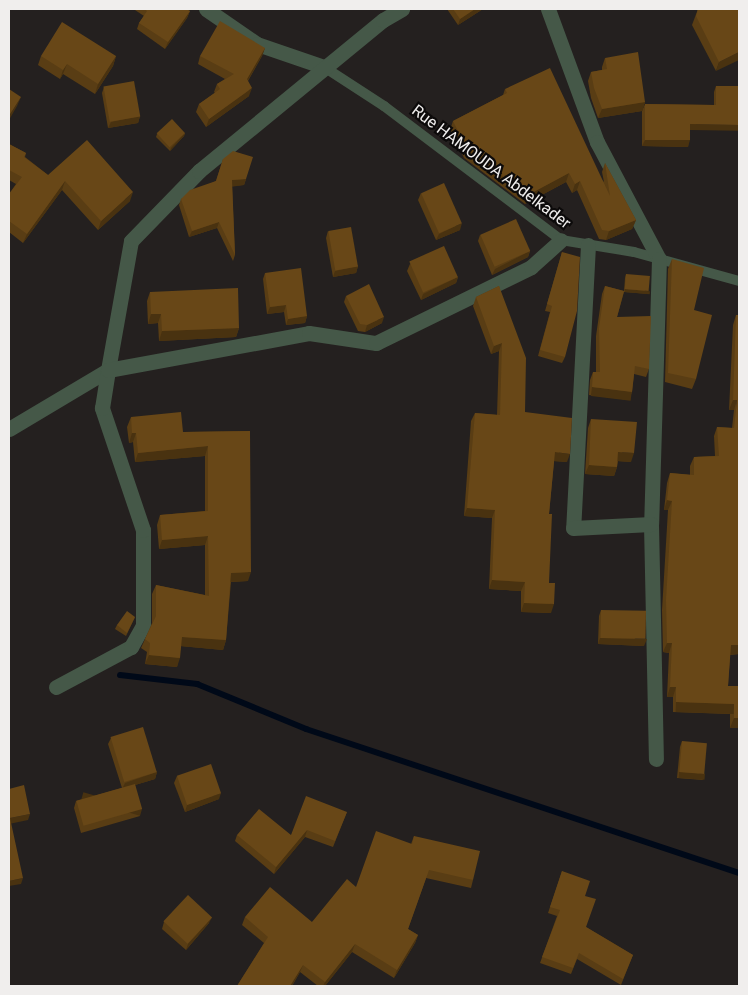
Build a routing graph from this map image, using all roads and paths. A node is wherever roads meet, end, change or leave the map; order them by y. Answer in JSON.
{"nodes":[{"id":1,"x":206,"y":9,"type":"edge"},
{"id":2,"x":402,"y":9,"type":"edge"},
{"id":3,"x":548,"y":9,"type":"edge"},
{"id":4,"x":324,"y":67,"type":"junction"},
{"id":5,"x":561,"y":240,"type":"junction"},
{"id":6,"x":588,"y":245,"type":"junction"},
{"id":7,"x":660,"y":259,"type":"junction"},
{"id":8,"x":739,"y":281,"type":"edge"},
{"id":9,"x":108,"y":370,"type":"junction"},
{"id":10,"x":9,"y":429,"type":"edge"},
{"id":11,"x":651,"y":524,"type":"junction"},
{"id":12,"x":56,"y":687,"type":"dead end"},
{"id":13,"x":656,"y":759,"type":"dead end"}],
"edges":[{"from":1,"to":4,"type":"street"},
{"from":2,"to":4,"type":"street"},
{"from":3,"to":7,"type":"street"},
{"from":4,"to":5,"type":"lane","name":"Rue HAMOUDA Abdelkader"},
{"from":4,"to":9,"type":"street"},
{"from":5,"to":6,"type":"lane","name":"Rue HAMOUDA Abdelkader"},
{"from":5,"to":9,"type":"street"},
{"from":6,"to":7,"type":"lane","name":"Rue HAMOUDA Abdelkader"},
{"from":6,"to":11,"type":"street"},
{"from":7,"to":8,"type":"lane","name":"Rue HAMOUDA Abdelkader"},
{"from":7,"to":11,"type":"street"},
{"from":9,"to":10,"type":"street"},
{"from":9,"to":12,"type":"street"},
{"from":11,"to":13,"type":"street"}]}
